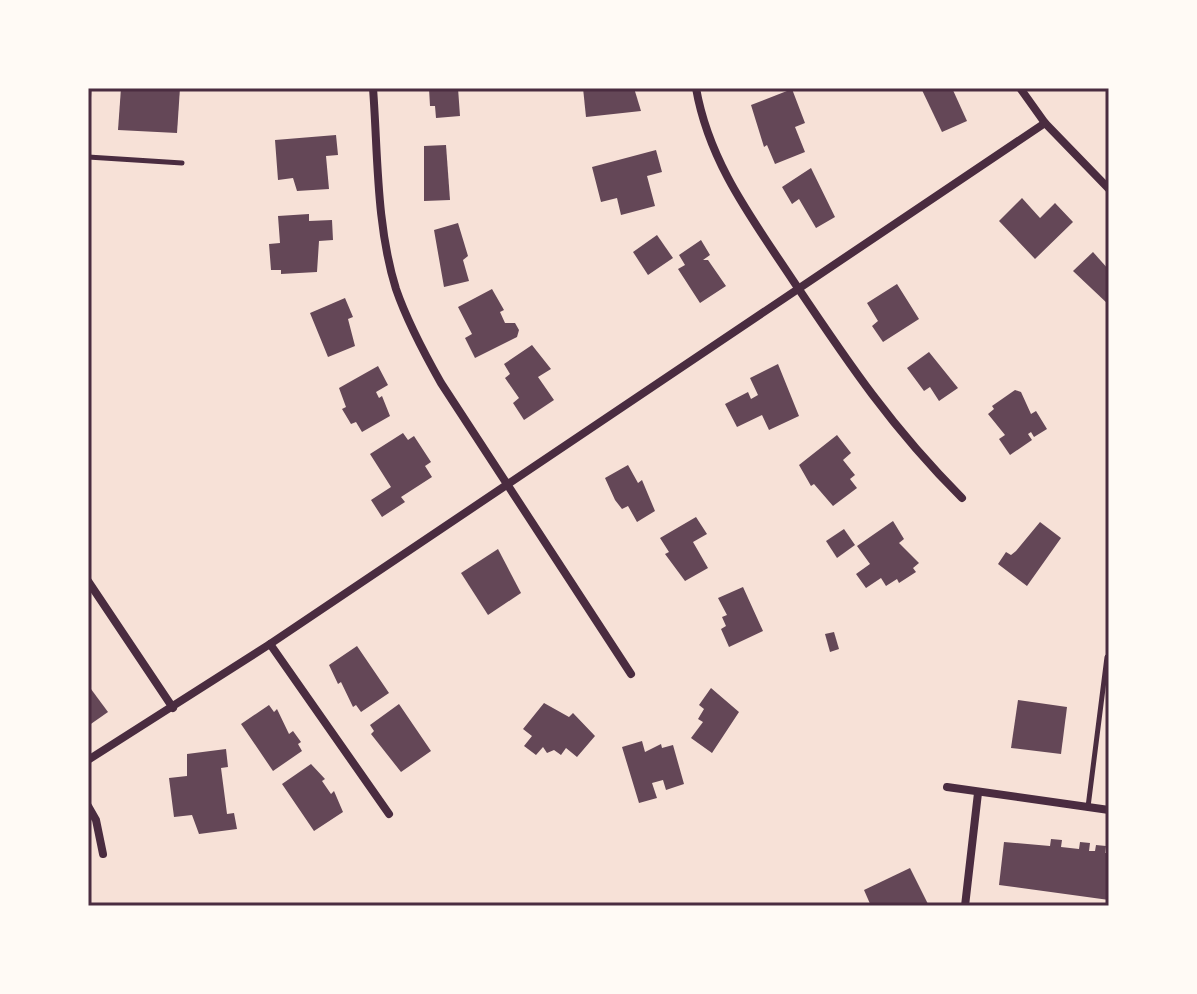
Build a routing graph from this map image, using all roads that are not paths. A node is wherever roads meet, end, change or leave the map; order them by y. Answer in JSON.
{"nodes":[{"id":1,"x":89,"y":88,"type":"edge"},
{"id":2,"x":373,"y":88,"type":"edge"},
{"id":3,"x":696,"y":88,"type":"edge"},
{"id":4,"x":1020,"y":88,"type":"edge"},
{"id":5,"x":88,"y":108,"type":"edge"},
{"id":6,"x":1045,"y":123,"type":"junction"},
{"id":7,"x":88,"y":157,"type":"edge"},
{"id":8,"x":182,"y":163,"type":"dead end"},
{"id":9,"x":1109,"y":189,"type":"edge"},
{"id":10,"x":799,"y":290,"type":"junction"},
{"id":11,"x":507,"y":484,"type":"junction"},
{"id":12,"x":962,"y":498,"type":"dead end"},
{"id":13,"x":88,"y":581,"type":"edge"},
{"id":14,"x":270,"y":644,"type":"junction"},
{"id":15,"x":1107,"y":657,"type":"edge"},
{"id":16,"x":631,"y":674,"type":"dead end"},
{"id":17,"x":173,"y":708,"type":"junction"},
{"id":18,"x":88,"y":760,"type":"edge"},
{"id":19,"x":947,"y":787,"type":"dead end"},
{"id":20,"x":978,"y":793,"type":"junction"},
{"id":21,"x":88,"y":806,"type":"edge"},
{"id":22,"x":1088,"y":807,"type":"junction"},
{"id":23,"x":1109,"y":810,"type":"edge"},
{"id":24,"x":389,"y":814,"type":"dead end"},
{"id":25,"x":103,"y":854,"type":"dead end"},
{"id":26,"x":965,"y":906,"type":"edge"}],
"edges":[{"from":1,"to":5,"type":"lane"},
{"from":2,"to":11,"type":"street"},
{"from":3,"to":10,"type":"street"},
{"from":4,"to":6,"type":"street"},
{"from":6,"to":9,"type":"street"},
{"from":6,"to":10,"type":"street"},
{"from":7,"to":8,"type":"lane"},
{"from":10,"to":11,"type":"street"},
{"from":10,"to":12,"type":"street"},
{"from":11,"to":14,"type":"street"},
{"from":11,"to":16,"type":"street"},
{"from":13,"to":17,"type":"street"},
{"from":14,"to":17,"type":"street"},
{"from":14,"to":24,"type":"street"},
{"from":15,"to":22,"type":"lane"},
{"from":17,"to":18,"type":"street"},
{"from":19,"to":20,"type":"street"},
{"from":20,"to":22,"type":"street"},
{"from":20,"to":26,"type":"street"},
{"from":21,"to":25,"type":"street"},
{"from":22,"to":23,"type":"street"}]}
